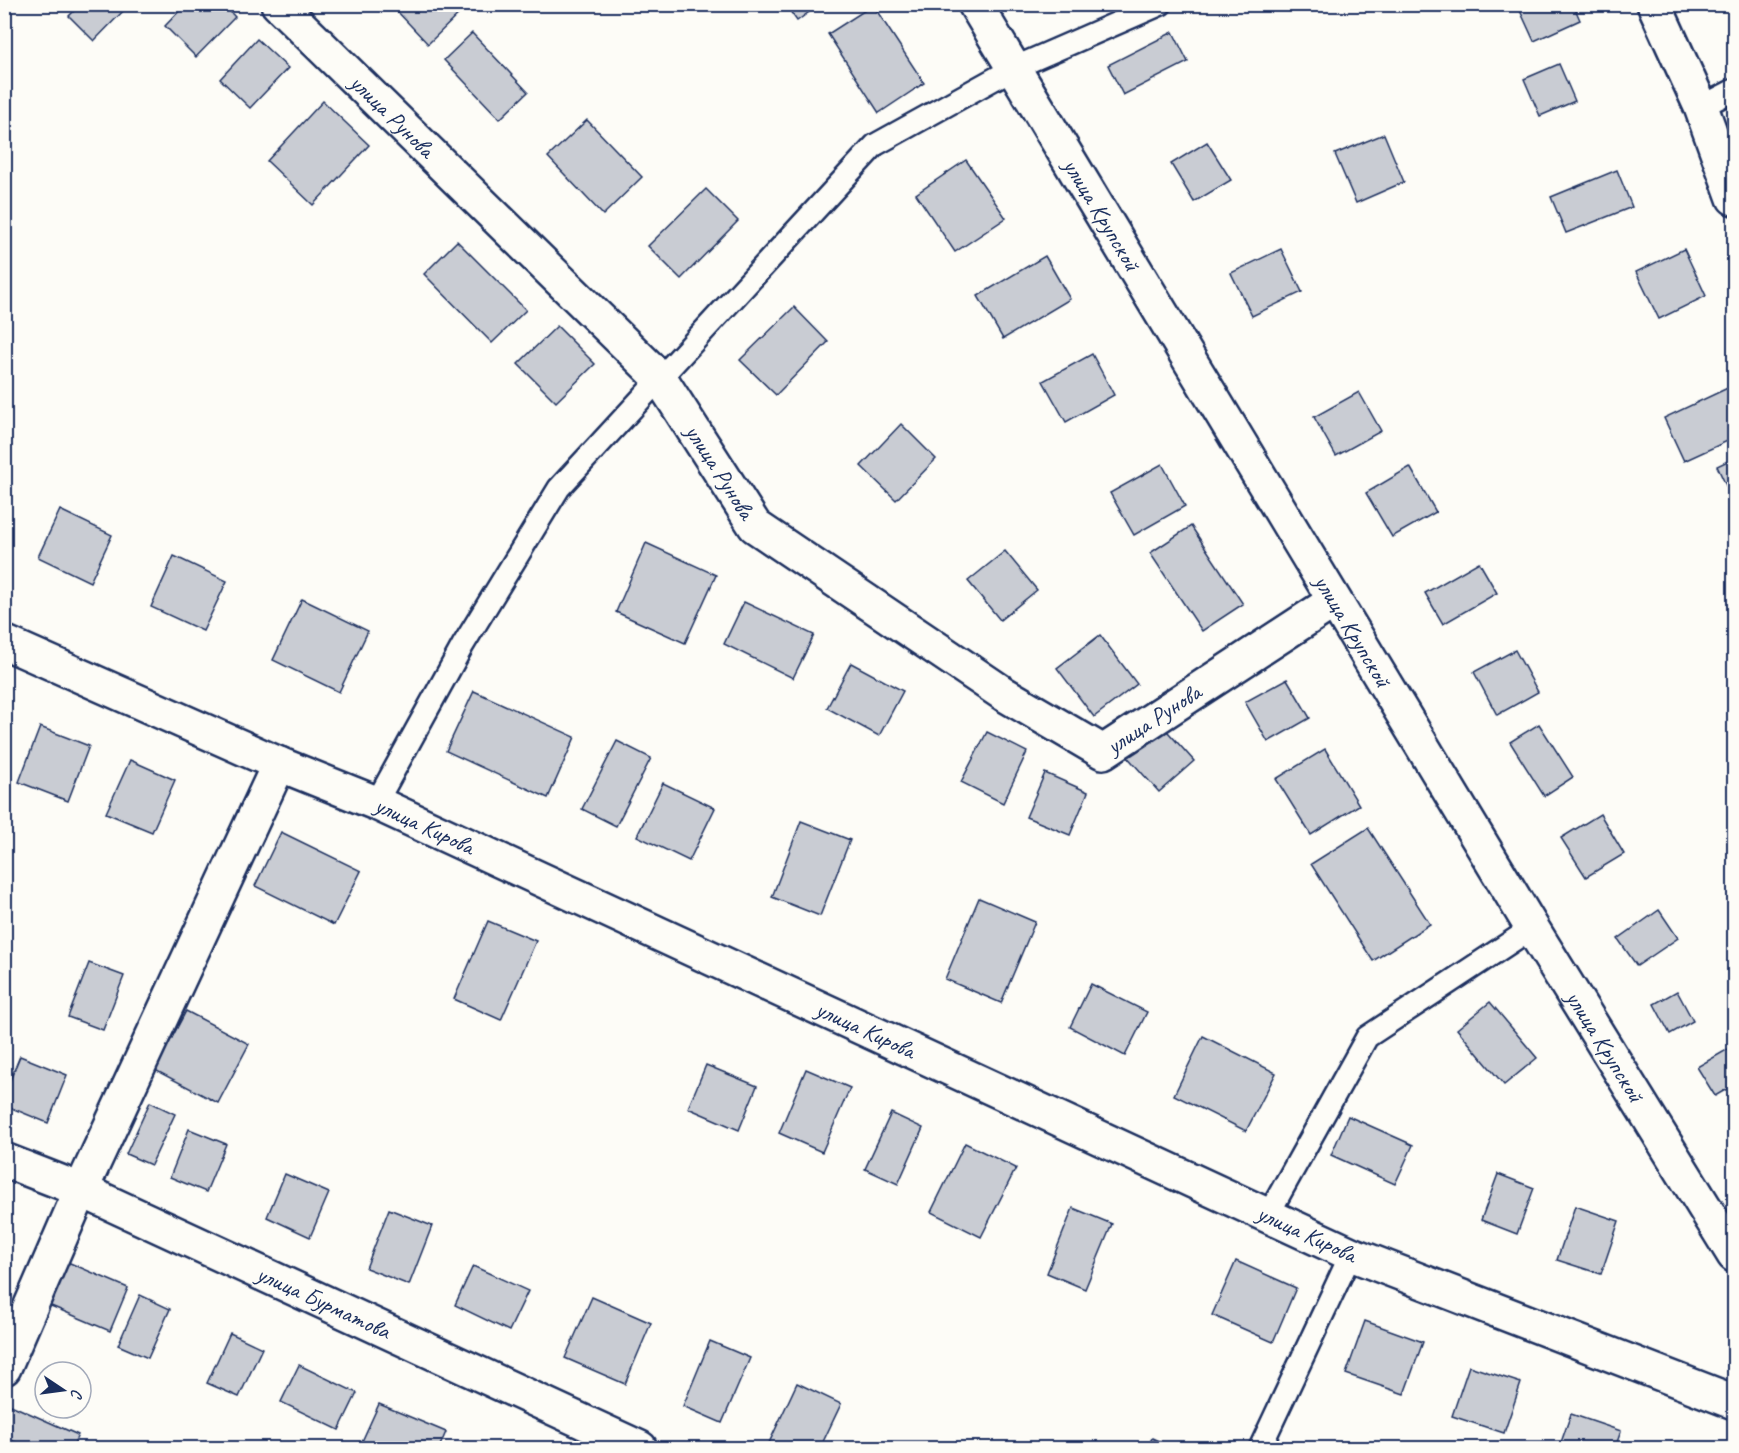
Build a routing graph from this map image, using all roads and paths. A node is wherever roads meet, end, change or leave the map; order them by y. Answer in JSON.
{"nodes":[{"id":1,"x":278,"y":4,"type":"edge"},
{"id":2,"x":975,"y":4,"type":"edge"},
{"id":3,"x":1161,"y":4,"type":"edge"},
{"id":4,"x":1654,"y":4,"type":"edge"},
{"id":5,"x":1014,"y":68,"type":"junction"},
{"id":6,"x":1734,"y":90,"type":"edge"},
{"id":7,"x":1701,"y":107,"type":"junction"},
{"id":8,"x":1734,"y":198,"type":"edge"},
{"id":9,"x":660,"y":378,"type":"junction"},
{"id":10,"x":1334,"y":601,"type":"junction"},
{"id":11,"x":4,"y":642,"type":"edge"},
{"id":12,"x":279,"y":764,"type":"junction"},
{"id":13,"x":376,"y":803,"type":"junction"},
{"id":14,"x":1532,"y":928,"type":"junction"},
{"id":15,"x":4,"y":1160,"type":"edge"},
{"id":16,"x":81,"y":1190,"type":"junction"},
{"id":17,"x":1268,"y":1215,"type":"junction"},
{"id":18,"x":1351,"y":1254,"type":"junction"},
{"id":19,"x":1734,"y":1255,"type":"edge"},
{"id":20,"x":4,"y":1368,"type":"edge"},
{"id":21,"x":1734,"y":1402,"type":"edge"},
{"id":22,"x":640,"y":1449,"type":"edge"},
{"id":23,"x":1260,"y":1449,"type":"edge"}],
"edges":[{"from":1,"to":9,"type":"street","name":"улица Рунова"},
{"from":2,"to":5,"type":"street","name":"улица Крупской"},
{"from":3,"to":5,"type":"lane"},
{"from":4,"to":7,"type":"street"},
{"from":5,"to":9,"type":"lane"},
{"from":5,"to":10,"type":"street","name":"улица Крупской"},
{"from":6,"to":7,"type":"lane"},
{"from":7,"to":8,"type":"street"},
{"from":9,"to":10,"type":"street","name":"улица Рунова"},
{"from":9,"to":13,"type":"lane"},
{"from":10,"to":14,"type":"street","name":"улица Крупской"},
{"from":11,"to":12,"type":"street","name":"улица Кирова"},
{"from":12,"to":13,"type":"street","name":"улица Кирова"},
{"from":12,"to":16,"type":"street"},
{"from":13,"to":17,"type":"street","name":"улица Кирова"},
{"from":14,"to":17,"type":"lane"},
{"from":14,"to":19,"type":"street","name":"улица Крупской"},
{"from":15,"to":16,"type":"street","name":"улица Бурматова"},
{"from":16,"to":20,"type":"street"},
{"from":16,"to":22,"type":"street","name":"улица Бурматова"},
{"from":17,"to":18,"type":"street","name":"улица Кирова"},
{"from":18,"to":21,"type":"street","name":"улица Кирова"},
{"from":18,"to":23,"type":"lane"}]}
